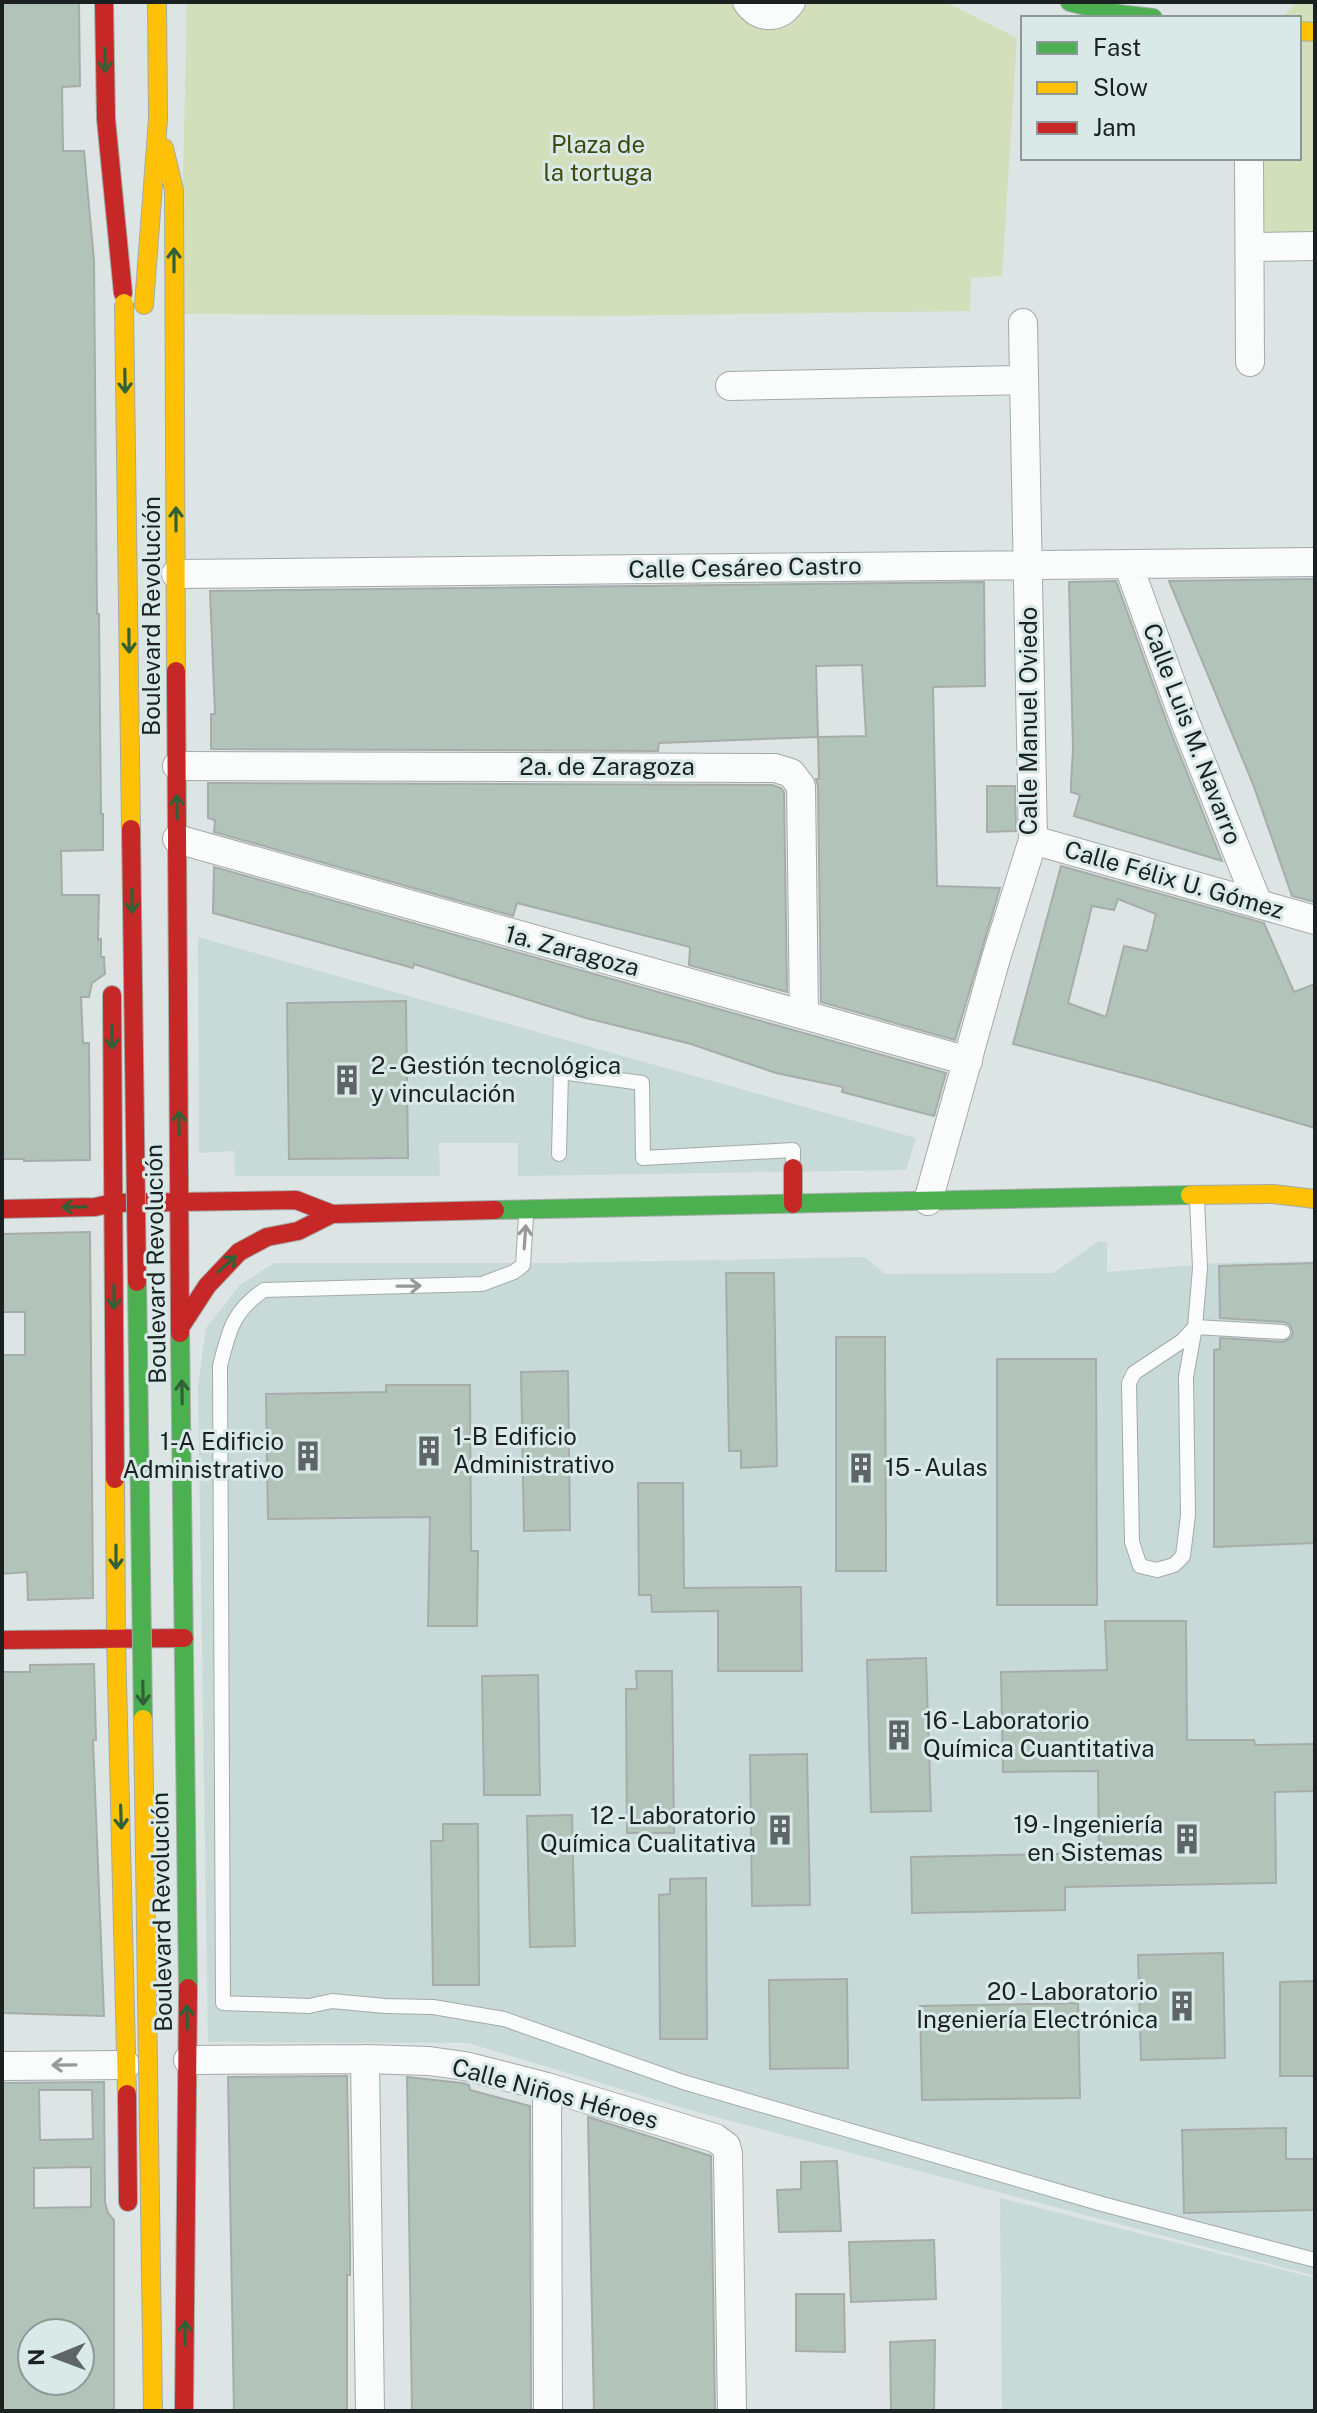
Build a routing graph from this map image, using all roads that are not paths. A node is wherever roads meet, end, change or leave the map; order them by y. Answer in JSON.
{"nodes":[{"id":1,"x":104,"y":2,"type":"edge"},
{"id":2,"x":157,"y":2,"type":"edge"},
{"id":3,"x":747,"y":2,"type":"edge"},
{"id":4,"x":791,"y":2,"type":"edge"},
{"id":5,"x":1070,"y":2,"type":"edge"},
{"id":6,"x":1121,"y":8,"type":"edge"},
{"id":7,"x":1147,"y":16,"type":"edge"},
{"id":8,"x":106,"y":119,"type":"junction"},
{"id":9,"x":158,"y":119,"type":"junction"},
{"id":10,"x":1249,"y":160,"type":"edge"},
{"id":11,"x":1315,"y":246,"type":"edge"},
{"id":12,"x":1251,"y":247,"type":"junction"},
{"id":13,"x":144,"y":312,"type":"dead end"},
{"id":14,"x":1023,"y":323,"type":"dead end"},
{"id":15,"x":1250,"y":362,"type":"dead end"},
{"id":16,"x":1024,"y":380,"type":"junction"},
{"id":17,"x":730,"y":386,"type":"dead end"},
{"id":18,"x":109,"y":530,"type":"dead end"},
{"id":19,"x":1315,"y":562,"type":"edge"},
{"id":20,"x":1128,"y":564,"type":"junction"},
{"id":21,"x":1027,"y":565,"type":"junction"},
{"id":22,"x":176,"y":574,"type":"junction"},
{"id":23,"x":177,"y":766,"type":"junction"},
{"id":24,"x":177,"y":839,"type":"junction"},
{"id":25,"x":1033,"y":840,"type":"junction"},
{"id":26,"x":1258,"y":904,"type":"junction"},
{"id":27,"x":1315,"y":920,"type":"edge"},
{"id":28,"x":178,"y":973,"type":"junction"},
{"id":29,"x":804,"y":1015,"type":"junction"},
{"id":30,"x":968,"y":1061,"type":"junction"},
{"id":31,"x":559,"y":1154,"type":"dead end"},
{"id":32,"x":793,"y":1168,"type":"joint"},
{"id":33,"x":154,"y":1179,"type":"dead end"},
{"id":34,"x":1196,"y":1195,"type":"junction"},
{"id":35,"x":1315,"y":1199,"type":"edge"},
{"id":36,"x":179,"y":1201,"type":"junction"},
{"id":37,"x":928,"y":1201,"type":"junction"},
{"id":38,"x":113,"y":1203,"type":"junction"},
{"id":39,"x":793,"y":1204,"type":"junction"},
{"id":40,"x":2,"y":1209,"type":"edge"},
{"id":41,"x":527,"y":1209,"type":"junction"},
{"id":42,"x":332,"y":1214,"type":"junction"},
{"id":43,"x":155,"y":1227,"type":"dead end"},
{"id":44,"x":181,"y":1326,"type":"junction"},
{"id":45,"x":1195,"y":1327,"type":"junction"},
{"id":46,"x":1283,"y":1332,"type":"dead end"},
{"id":47,"x":156,"y":1355,"type":"dead end"},
{"id":48,"x":184,"y":1638,"type":"junction"},
{"id":49,"x":116,"y":1639,"type":"junction"},
{"id":50,"x":2,"y":1640,"type":"edge"},
{"id":51,"x":365,"y":2059,"type":"junction"},
{"id":52,"x":188,"y":2060,"type":"junction"},
{"id":53,"x":126,"y":2065,"type":"junction"},
{"id":54,"x":2,"y":2066,"type":"edge"},
{"id":55,"x":547,"y":2087,"type":"junction"},
{"id":56,"x":129,"y":2222,"type":"dead end"},
{"id":57,"x":1315,"y":2260,"type":"edge"},
{"id":58,"x":153,"y":2411,"type":"edge"},
{"id":59,"x":169,"y":2411,"type":"edge"},
{"id":60,"x":184,"y":2411,"type":"edge"},
{"id":61,"x":370,"y":2411,"type":"edge"},
{"id":62,"x":548,"y":2411,"type":"edge"},
{"id":63,"x":732,"y":2411,"type":"edge"}],
"edges":[{"from":1,"to":8,"type":"main road","one_way":true},
{"from":2,"to":9,"type":"main road","name":"Boulevard Revolución"},
{"from":3,"to":4,"type":"street"},
{"from":5,"to":6,"type":"main road"},
{"from":6,"to":7,"type":"main road"},
{"from":8,"to":18,"type":"main road"},
{"from":8,"to":58,"type":"main road","name":"Boulevard Revolución","one_way":true,"bridge":true},
{"from":9,"to":13,"type":"main road","name":"Boulevard Revolución"},
{"from":22,"to":9,"type":"main road","name":"Boulevard Revolución","one_way":true},
{"from":10,"to":12,"type":"street"},
{"from":11,"to":12,"type":"street"},
{"from":12,"to":15,"type":"street"},
{"from":14,"to":16,"type":"street","name":"Calle Manuel Oviedo"},
{"from":16,"to":17,"type":"street"},
{"from":16,"to":21,"type":"street","name":"Calle Manuel Oviedo"},
{"from":19,"to":20,"type":"street","name":"Calle Cesáreo Castro"},
{"from":20,"to":21,"type":"street","name":"Calle Cesáreo Castro"},
{"from":20,"to":26,"type":"street","name":"Calle Luis M. Navarro"},
{"from":21,"to":22,"type":"street","name":"Calle Cesáreo Castro"},
{"from":21,"to":25,"type":"street","name":"Calle Manuel Oviedo"},
{"from":22,"to":23,"type":"main road","name":"Boulevard Revolución"},
{"from":24,"to":23,"type":"main road","name":"Boulevard Revolución","one_way":true},
{"from":23,"to":29,"type":"street","name":"2a. de Zaragoza"},
{"from":24,"to":28,"type":"main road","name":"Boulevard Revolución"},
{"from":24,"to":29,"type":"street","name":"1a. Zaragoza"},
{"from":25,"to":26,"type":"street","name":"Calle Félix U. Gómez"},
{"from":25,"to":30,"type":"street","name":"Calle Manuel Oviedo"},
{"from":26,"to":27,"type":"street","name":"Calle Félix U. Gómez"},
{"from":36,"to":28,"type":"main road","name":"Boulevard Revolución","one_way":true},
{"from":28,"to":38,"type":"main road","one_way":true},
{"from":29,"to":30,"type":"street","name":"1a. Zaragoza"},
{"from":30,"to":37,"type":"street","name":"Calle Manuel Oviedo"},
{"from":31,"to":32,"type":"lane"},
{"from":32,"to":39,"type":"main road"},
{"from":33,"to":43,"type":"main road","name":"Boulevard Revolución"},
{"from":34,"to":35,"type":"main road"},
{"from":34,"to":37,"type":"main road"},
{"from":34,"to":45,"type":"lane"},
{"from":36,"to":38,"type":"main road"},
{"from":36,"to":42,"type":"main road"},
{"from":36,"to":44,"type":"main road","name":"Boulevard Revolución"},
{"from":37,"to":39,"type":"main road"},
{"from":38,"to":40,"type":"main road","one_way":true},
{"from":38,"to":49,"type":"main road","one_way":true},
{"from":39,"to":41,"type":"main road"},
{"from":41,"to":42,"type":"main road"},
{"from":57,"to":41,"type":"lane","one_way":true},
{"from":44,"to":42,"type":"main road","one_way":true},
{"from":48,"to":44,"type":"main road","name":"Boulevard Revolución","one_way":true},
{"from":45,"to":45,"type":"lane"},
{"from":45,"to":46,"type":"lane"},
{"from":47,"to":59,"type":"main road","name":"Boulevard Revolución"},
{"from":48,"to":49,"type":"main road"},
{"from":52,"to":48,"type":"main road","name":"Boulevard Revolución","one_way":true},
{"from":49,"to":50,"type":"main road"},
{"from":49,"to":53,"type":"main road","one_way":true},
{"from":51,"to":52,"type":"street","name":"Calle Niños Héroes"},
{"from":51,"to":55,"type":"street","name":"Calle Niños Héroes"},
{"from":51,"to":61,"type":"street"},
{"from":60,"to":52,"type":"main road","name":"Boulevard Revolución","one_way":true},
{"from":53,"to":54,"type":"street","one_way":true},
{"from":53,"to":56,"type":"main road"},
{"from":55,"to":62,"type":"street"},
{"from":55,"to":63,"type":"street","name":"Calle Niños Héroes"}]}
